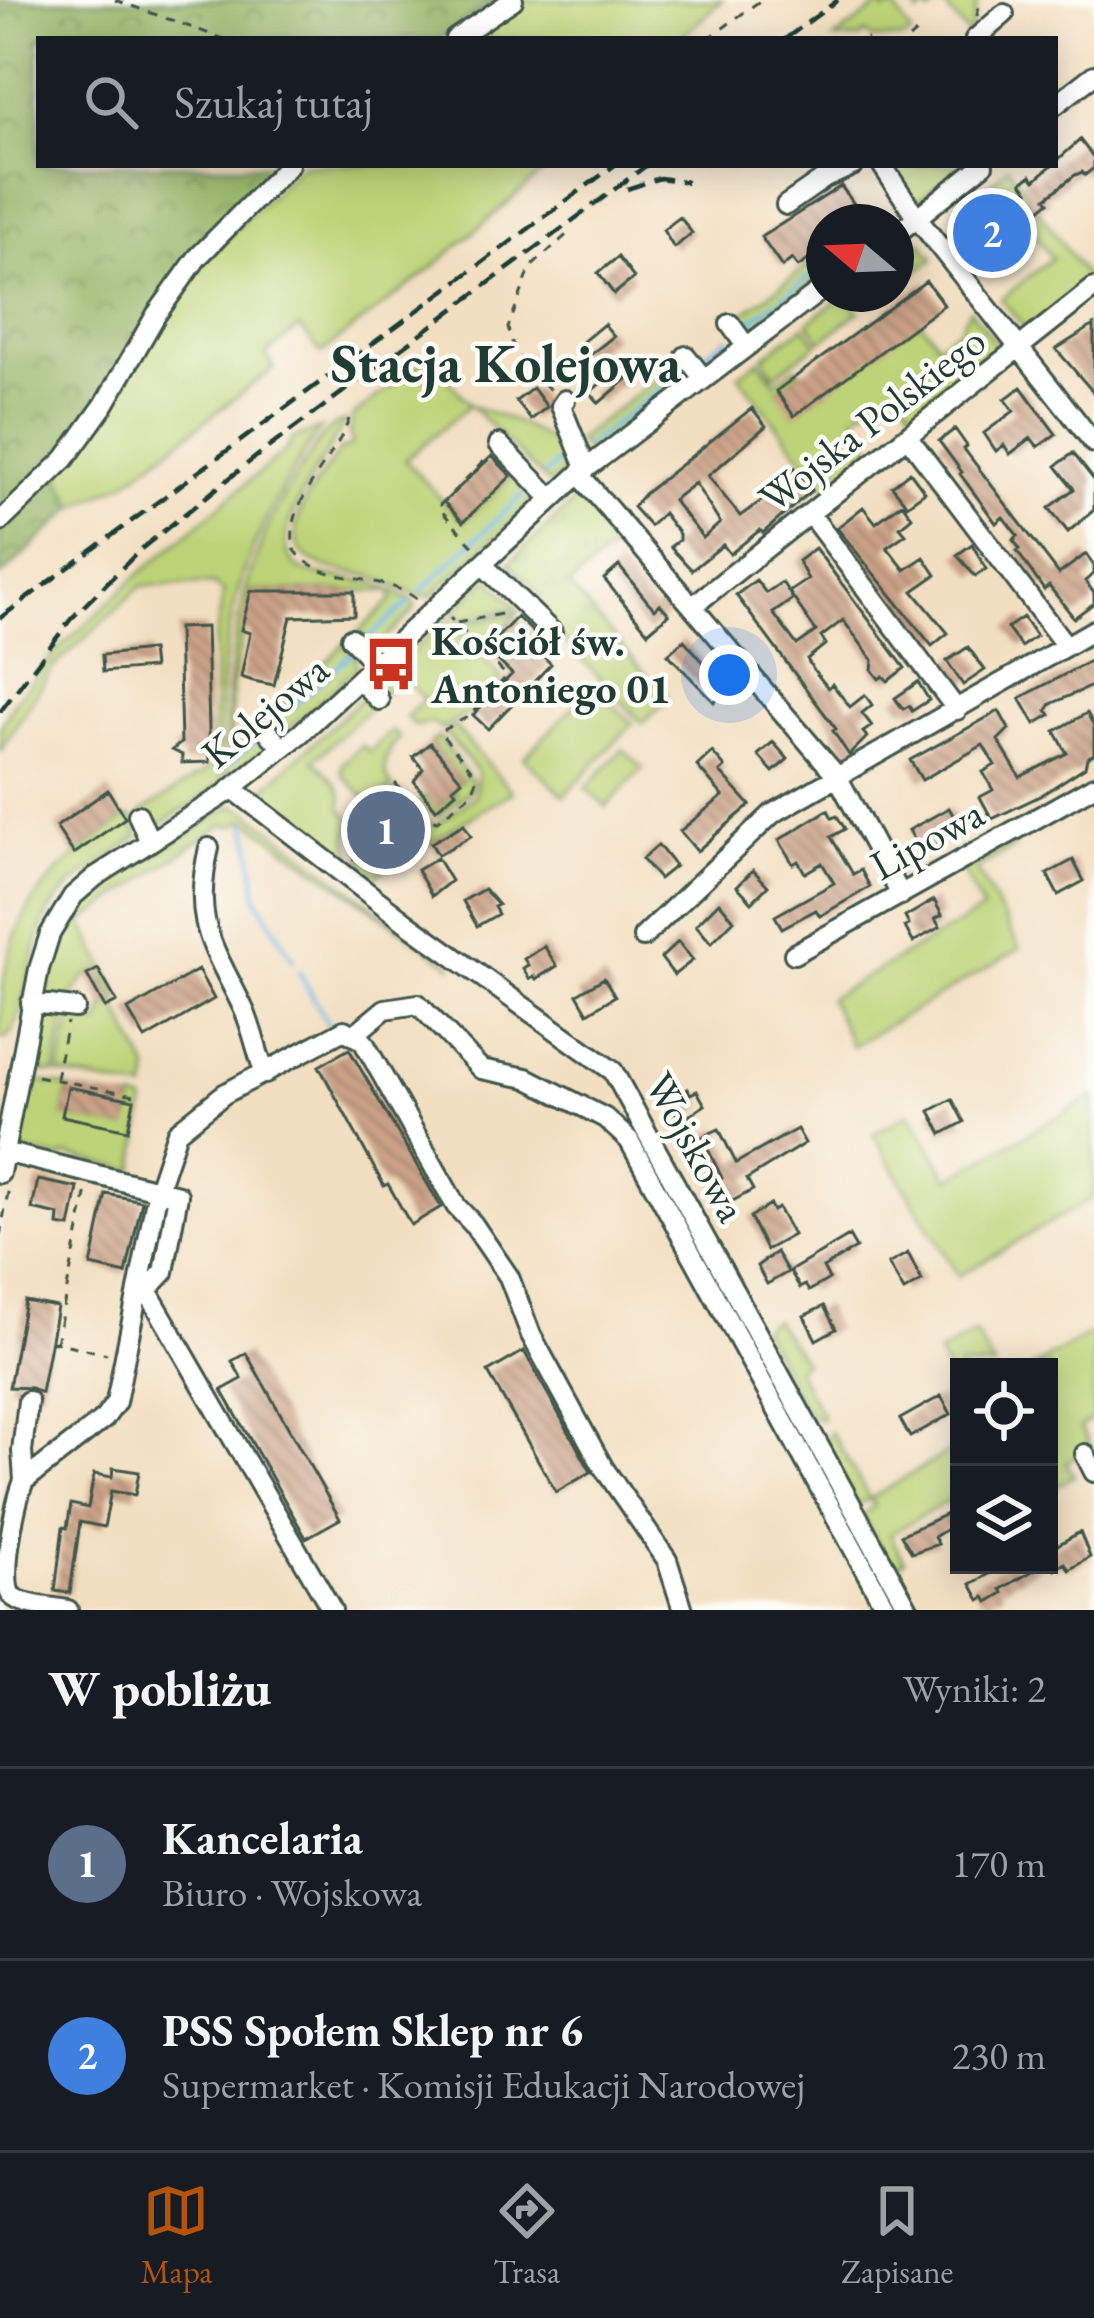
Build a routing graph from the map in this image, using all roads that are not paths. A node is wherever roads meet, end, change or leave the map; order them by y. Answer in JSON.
{"nodes":[{"id":1,"x":513,"y":0,"type":"edge"},
{"id":2,"x":1004,"y":14,"type":"dead end"},
{"id":3,"x":459,"y":36,"type":"edge"},
{"id":4,"x":966,"y":36,"type":"edge"},
{"id":5,"x":1094,"y":75,"type":"edge"},
{"id":6,"x":1058,"y":103,"type":"edge"},
{"id":7,"x":286,"y":168,"type":"edge"},
{"id":8,"x":847,"y":168,"type":"edge"},
{"id":9,"x":884,"y":168,"type":"edge"},
{"id":10,"x":981,"y":168,"type":"edge"},
{"id":11,"x":786,"y":205,"type":"dead end"},
{"id":12,"x":917,"y":218,"type":"junction"},
{"id":13,"x":914,"y":220,"type":"edge"},
{"id":14,"x":1094,"y":288,"type":"edge"},
{"id":15,"x":806,"y":301,"type":"edge"},
{"id":16,"x":730,"y":324,"type":"dead end"},
{"id":17,"x":746,"y":346,"type":"junction"},
{"id":18,"x":1021,"y":346,"type":"junction"},
{"id":19,"x":686,"y":356,"type":"dead end"},
{"id":20,"x":703,"y":378,"type":"junction"},
{"id":21,"x":563,"y":403,"type":"road end"},
{"id":22,"x":908,"y":436,"type":"junction"},
{"id":23,"x":1094,"y":443,"type":"edge"},
{"id":24,"x":500,"y":445,"type":"road end"},
{"id":25,"x":583,"y":471,"type":"junction"},
{"id":26,"x":552,"y":499,"type":"junction"},
{"id":27,"x":810,"y":514,"type":"junction"},
{"id":28,"x":0,"y":522,"type":"edge"},
{"id":29,"x":478,"y":555,"type":"junction"},
{"id":30,"x":694,"y":605,"type":"junction"},
{"id":31,"x":1094,"y":630,"type":"edge"},
{"id":32,"x":552,"y":632,"type":"dead end"},
{"id":33,"x":351,"y":638,"type":"dead end"},
{"id":34,"x":1066,"y":646,"type":"junction"},
{"id":35,"x":376,"y":664,"type":"junction"},
{"id":36,"x":359,"y":679,"type":"junction"},
{"id":37,"x":379,"y":700,"type":"dead end"},
{"id":38,"x":957,"y":710,"type":"junction"},
{"id":39,"x":262,"y":725,"type":"dead end"},
{"id":40,"x":282,"y":748,"type":"junction"},
{"id":41,"x":837,"y":776,"type":"junction"},
{"id":42,"x":1094,"y":786,"type":"edge"},
{"id":43,"x":232,"y":788,"type":"junction"},
{"id":44,"x":138,"y":815,"type":"dead end"},
{"id":45,"x":151,"y":842,"type":"junction"},
{"id":46,"x":209,"y":848,"type":"dead end"},
{"id":47,"x":901,"y":895,"type":"junction"},
{"id":48,"x":643,"y":938,"type":"dead end"},
{"id":49,"x":794,"y":954,"type":"dead end"},
{"id":50,"x":32,"y":1003,"type":"junction"},
{"id":51,"x":71,"y":1009,"type":"road end"},
{"id":52,"x":355,"y":1034,"type":"junction"},
{"id":53,"x":0,"y":1046,"type":"edge"},
{"id":54,"x":23,"y":1051,"type":"junction"},
{"id":55,"x":266,"y":1074,"type":"junction"},
{"id":56,"x":9,"y":1154,"type":"junction"},
{"id":57,"x":0,"y":1173,"type":"edge"},
{"id":58,"x":158,"y":1189,"type":"junction"},
{"id":59,"x":144,"y":1285,"type":"junction"},
{"id":60,"x":28,"y":1401,"type":"dead end"},
{"id":61,"x":0,"y":1474,"type":"edge"},
{"id":62,"x":23,"y":1478,"type":"junction"},
{"id":63,"x":68,"y":1610,"type":"edge"},
{"id":64,"x":332,"y":1610,"type":"edge"},
{"id":65,"x":683,"y":1610,"type":"edge"},
{"id":66,"x":886,"y":1610,"type":"edge"},
{"id":67,"x":909,"y":1610,"type":"edge"}],
"edges":[{"from":1,"to":3,"type":"street"},
{"from":2,"to":4,"type":"street"},
{"from":5,"to":6,"type":"street"},
{"from":7,"to":28,"type":"street"},
{"from":8,"to":11,"type":"street"},
{"from":9,"to":12,"type":"street"},
{"from":10,"to":12,"type":"street"},
{"from":12,"to":13,"type":"street"},
{"from":12,"to":18,"type":"street"},
{"from":14,"to":18,"type":"street","name":"Wojska Polskiego"},
{"from":15,"to":17,"type":"street","name":"Kolejowa"},
{"from":16,"to":17,"type":"street"},
{"from":17,"to":20,"type":"street","name":"Kolejowa"},
{"from":18,"to":22,"type":"street","name":"Wojska Polskiego"},
{"from":18,"to":23,"type":"street"},
{"from":19,"to":20,"type":"street"},
{"from":20,"to":25,"type":"street","name":"Kolejowa"},
{"from":21,"to":25,"type":"street"},
{"from":22,"to":27,"type":"street","name":"Wojska Polskiego"},
{"from":22,"to":34,"type":"street"},
{"from":24,"to":26,"type":"street"},
{"from":25,"to":26,"type":"street","name":"Kolejowa"},
{"from":25,"to":30,"type":"street"},
{"from":26,"to":29,"type":"street","name":"Kolejowa"},
{"from":27,"to":30,"type":"street","name":"Wojska Polskiego"},
{"from":27,"to":38,"type":"street"},
{"from":29,"to":32,"type":"street"},
{"from":29,"to":35,"type":"street","name":"Kolejowa"},
{"from":30,"to":41,"type":"street"},
{"from":31,"to":34,"type":"street"},
{"from":33,"to":35,"type":"street"},
{"from":34,"to":38,"type":"street"},
{"from":35,"to":36,"type":"street","name":"Kolejowa"},
{"from":36,"to":37,"type":"street"},
{"from":36,"to":40,"type":"street","name":"Kolejowa"},
{"from":38,"to":41,"type":"street"},
{"from":39,"to":40,"type":"street"},
{"from":40,"to":43,"type":"street","name":"Kolejowa"},
{"from":41,"to":47,"type":"street"},
{"from":41,"to":48,"type":"street"},
{"from":42,"to":47,"type":"street","name":"Lipowa"},
{"from":43,"to":45,"type":"street","name":"Kolejowa"},
{"from":43,"to":67,"type":"street","name":"Wojskowa"},
{"from":44,"to":45,"type":"street"},
{"from":45,"to":50,"type":"street","name":"Kolejowa"},
{"from":46,"to":55,"type":"street"},
{"from":47,"to":49,"type":"street","name":"Lipowa"},
{"from":50,"to":51,"type":"street"},
{"from":50,"to":54,"type":"street","name":"Kolejowa"},
{"from":52,"to":55,"type":"street"},
{"from":52,"to":65,"type":"street"},
{"from":52,"to":66,"type":"street"},
{"from":53,"to":54,"type":"street"},
{"from":54,"to":56,"type":"street","name":"Kolejowa"},
{"from":55,"to":58,"type":"street"},
{"from":56,"to":57,"type":"street","name":"Kolejowa"},
{"from":56,"to":58,"type":"street"},
{"from":58,"to":59,"type":"street"},
{"from":59,"to":62,"type":"street"},
{"from":59,"to":64,"type":"street"},
{"from":60,"to":62,"type":"street"},
{"from":61,"to":62,"type":"street"},
{"from":62,"to":63,"type":"street"}]}
